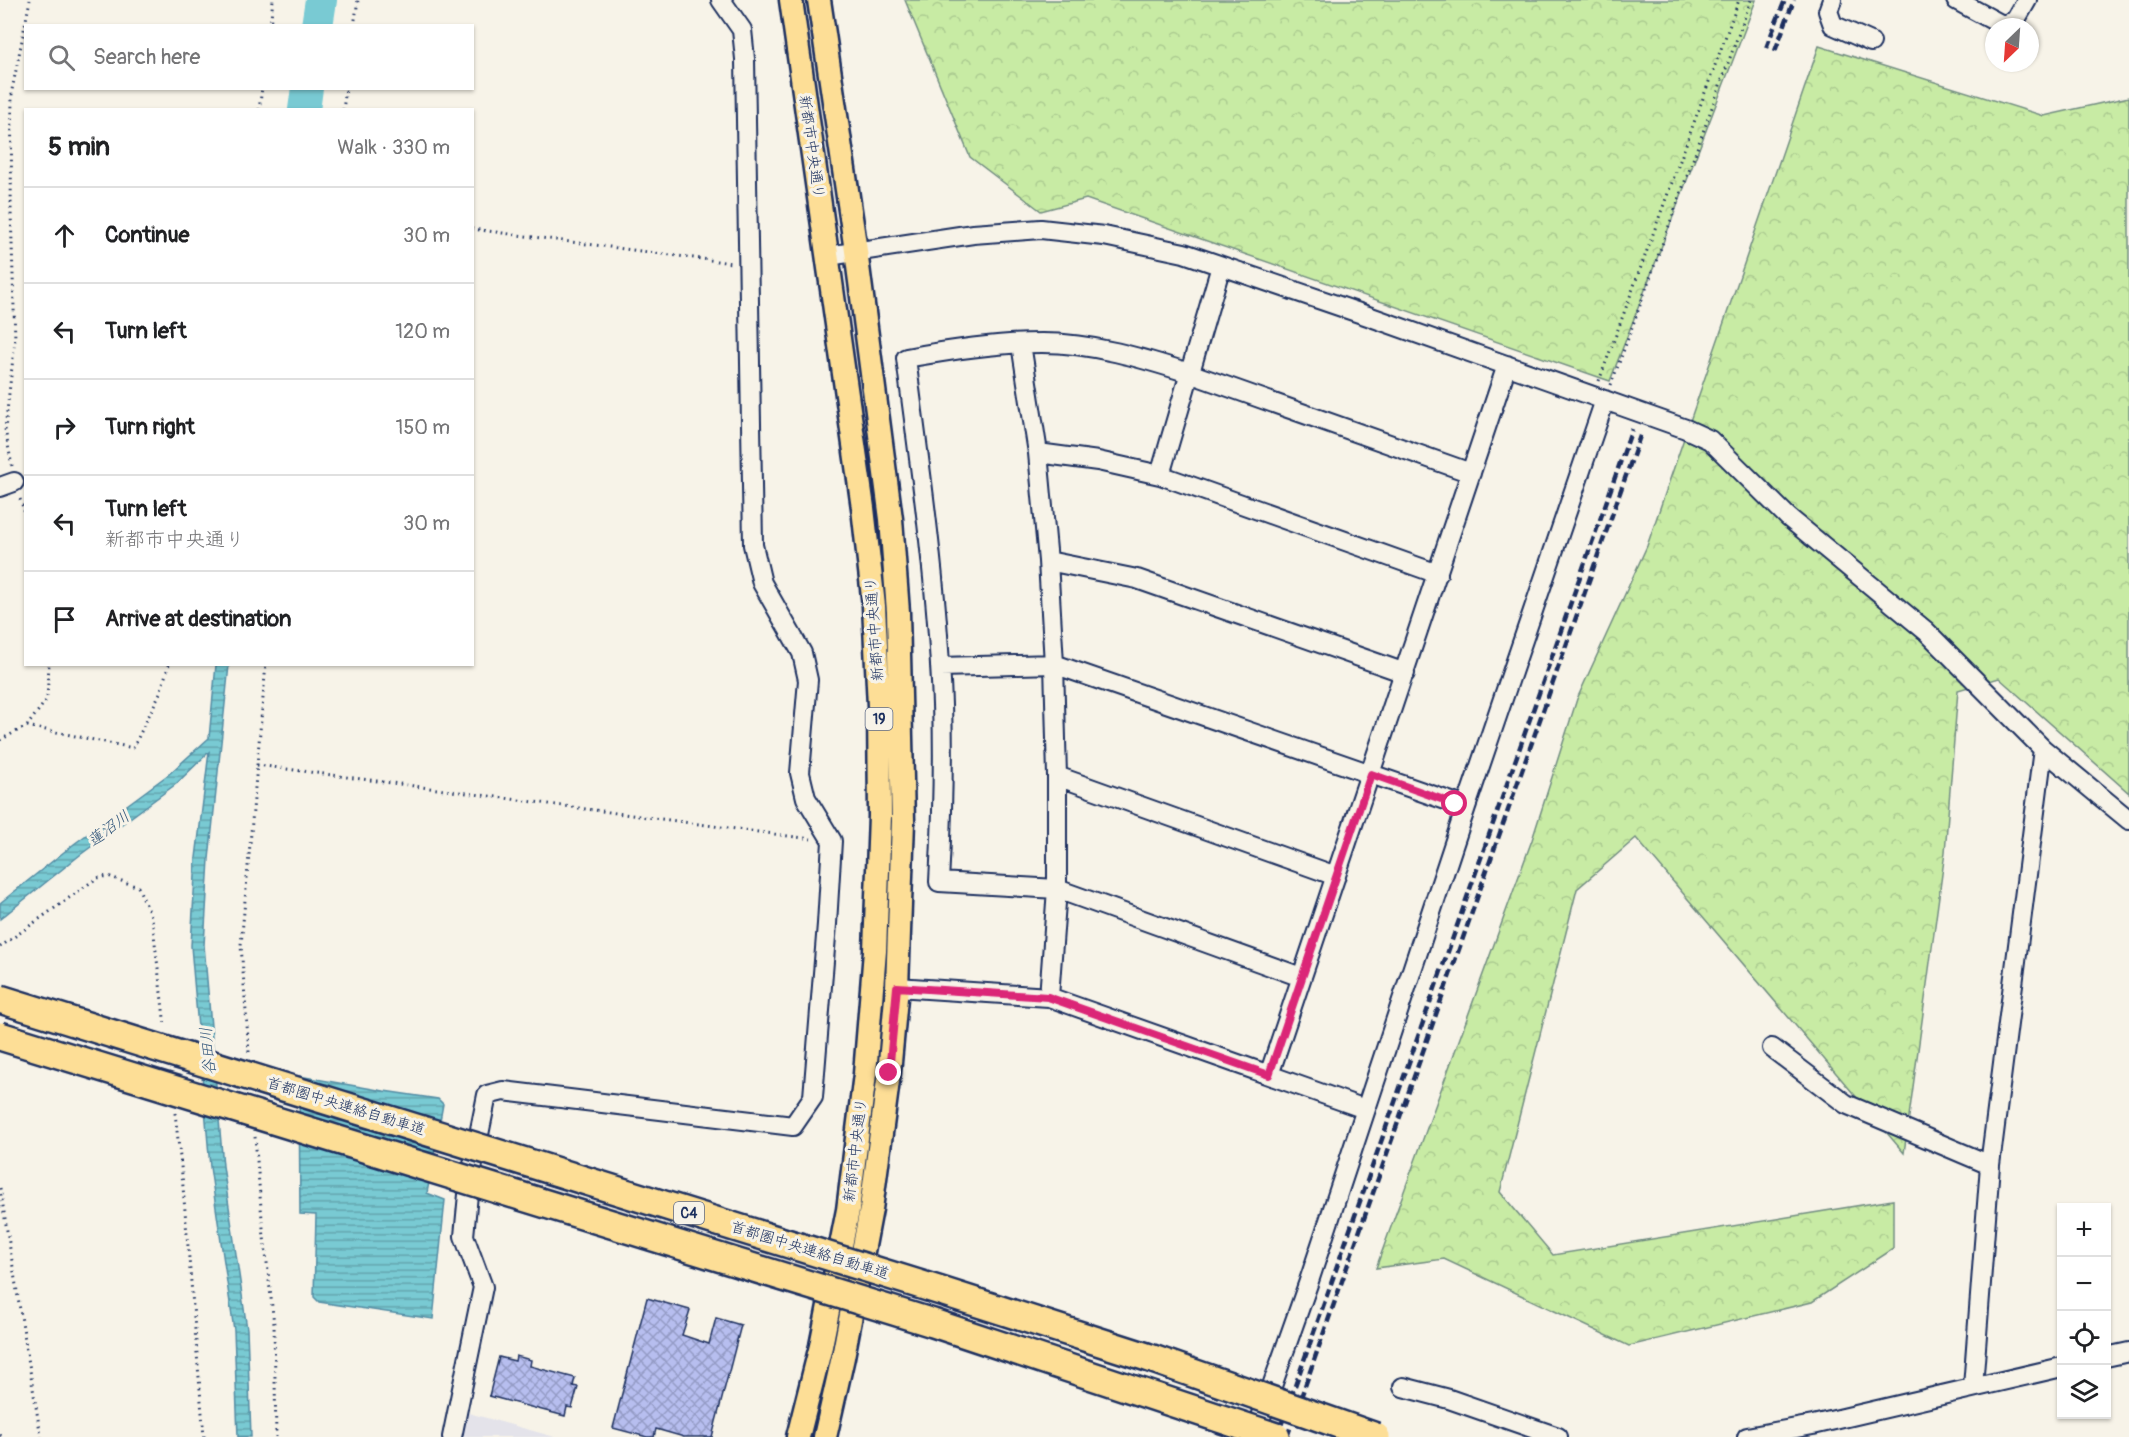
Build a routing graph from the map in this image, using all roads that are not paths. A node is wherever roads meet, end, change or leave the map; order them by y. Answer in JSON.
{"nodes":[{"id":1,"x":721,"y":0,"type":"edge"},
{"id":2,"x":791,"y":0,"type":"edge"},
{"id":3,"x":819,"y":0,"type":"edge"},
{"id":4,"x":1832,"y":0,"type":"edge"},
{"id":5,"x":1956,"y":0,"type":"edge"},
{"id":6,"x":2027,"y":0,"type":"edge"},
{"id":7,"x":1871,"y":42,"type":"dead end"},
{"id":8,"x":856,"y":251,"type":"junction"},
{"id":9,"x":828,"y":256,"type":"junction"},
{"id":10,"x":1221,"y":266,"type":"junction"},
{"id":11,"x":1021,"y":344,"type":"junction"},
{"id":12,"x":1508,"y":365,"type":"junction"},
{"id":13,"x":1189,"y":373,"type":"junction"},
{"id":14,"x":1599,"y":398,"type":"junction"},
{"id":15,"x":1038,"y":453,"type":"junction"},
{"id":16,"x":1471,"y":473,"type":"junction"},
{"id":17,"x":1160,"y":475,"type":"junction"},
{"id":18,"x":1048,"y":561,"type":"junction"},
{"id":19,"x":1438,"y":574,"type":"junction"},
{"id":20,"x":1053,"y":664,"type":"junction"},
{"id":21,"x":940,"y":667,"type":"junction"},
{"id":22,"x":1405,"y":673,"type":"junction"},
{"id":23,"x":2043,"y":749,"type":"junction"},
{"id":24,"x":1371,"y":774,"type":"junction"},
{"id":25,"x":1057,"y":776,"type":"junction"},
{"id":26,"x":1466,"y":807,"type":"junction"},
{"id":27,"x":2129,"y":820,"type":"edge"},
{"id":28,"x":1336,"y":876,"type":"junction"},
{"id":29,"x":1057,"y":889,"type":"junction"},
{"id":30,"x":1301,"y":977,"type":"junction"},
{"id":31,"x":897,"y":987,"type":"junction"},
{"id":32,"x":1048,"y":997,"type":"junction"},
{"id":33,"x":0,"y":999,"type":"edge"},
{"id":34,"x":0,"y":1036,"type":"edge"},
{"id":35,"x":1772,"y":1048,"type":"dead end"},
{"id":36,"x":1269,"y":1075,"type":"junction"},
{"id":37,"x":1365,"y":1109,"type":"junction"},
{"id":38,"x":1990,"y":1165,"type":"junction"},
{"id":39,"x":2129,"y":1352,"type":"edge"},
{"id":40,"x":2111,"y":1356,"type":"edge"},
{"id":41,"x":2057,"y":1368,"type":"edge"},
{"id":42,"x":1403,"y":1387,"type":"dead end"},
{"id":43,"x":1973,"y":1387,"type":"junction"},
{"id":44,"x":452,"y":1437,"type":"edge"},
{"id":45,"x":798,"y":1437,"type":"edge"},
{"id":46,"x":825,"y":1437,"type":"edge"},
{"id":47,"x":1254,"y":1437,"type":"edge"},
{"id":48,"x":1276,"y":1437,"type":"edge"},
{"id":49,"x":1376,"y":1437,"type":"edge"},
{"id":50,"x":1558,"y":1437,"type":"edge"},
{"id":51,"x":1747,"y":1437,"type":"edge"}],
"edges":[{"from":1,"to":44,"type":"street"},
{"from":2,"to":9,"type":"main road","name":"新都市中央通り","number":"19"},
{"from":3,"to":8,"type":"main road","name":"新都市中央通り","number":"19"},
{"from":4,"to":7,"type":"street"},
{"from":5,"to":6,"type":"street"},
{"from":8,"to":9,"type":"street"},
{"from":8,"to":10,"type":"street"},
{"from":8,"to":31,"type":"main road","name":"新都市中央通り","number":"19"},
{"from":9,"to":45,"type":"main road","name":"新都市中央通り","number":"19"},
{"from":10,"to":12,"type":"street"},
{"from":10,"to":13,"type":"street"},
{"from":11,"to":13,"type":"street"},
{"from":11,"to":15,"type":"street"},
{"from":11,"to":21,"type":"street"},
{"from":12,"to":14,"type":"street"},
{"from":12,"to":16,"type":"street"},
{"from":13,"to":16,"type":"street"},
{"from":13,"to":17,"type":"street"},
{"from":14,"to":23,"type":"street"},
{"from":14,"to":26,"type":"street"},
{"from":15,"to":17,"type":"street"},
{"from":15,"to":18,"type":"street"},
{"from":16,"to":19,"type":"street"},
{"from":17,"to":19,"type":"street"},
{"from":18,"to":20,"type":"street"},
{"from":18,"to":22,"type":"street"},
{"from":19,"to":22,"type":"street"},
{"from":20,"to":21,"type":"street"},
{"from":20,"to":24,"type":"street"},
{"from":20,"to":25,"type":"street"},
{"from":21,"to":29,"type":"street"},
{"from":22,"to":24,"type":"street"},
{"from":23,"to":27,"type":"street"},
{"from":23,"to":38,"type":"street"},
{"from":24,"to":26,"type":"street"},
{"from":24,"to":28,"type":"street"},
{"from":25,"to":28,"type":"street"},
{"from":25,"to":29,"type":"street"},
{"from":26,"to":37,"type":"street"},
{"from":28,"to":30,"type":"street"},
{"from":29,"to":30,"type":"street"},
{"from":29,"to":32,"type":"street"},
{"from":30,"to":36,"type":"street"},
{"from":31,"to":32,"type":"street"},
{"from":31,"to":46,"type":"main road","name":"新都市中央通り","number":"19"},
{"from":32,"to":36,"type":"street"},
{"from":33,"to":49,"type":"highway","name":"首都圏中央連絡自動車道","number":"C4","bridge":true},
{"from":34,"to":48,"type":"highway","number":"C4","bridge":true},
{"from":35,"to":38,"type":"street"},
{"from":36,"to":37,"type":"street"},
{"from":37,"to":47,"type":"street"},
{"from":38,"to":43,"type":"street"},
{"from":39,"to":40,"type":"street"},
{"from":41,"to":43,"type":"street"},
{"from":42,"to":50,"type":"street"},
{"from":43,"to":51,"type":"street"}]}
